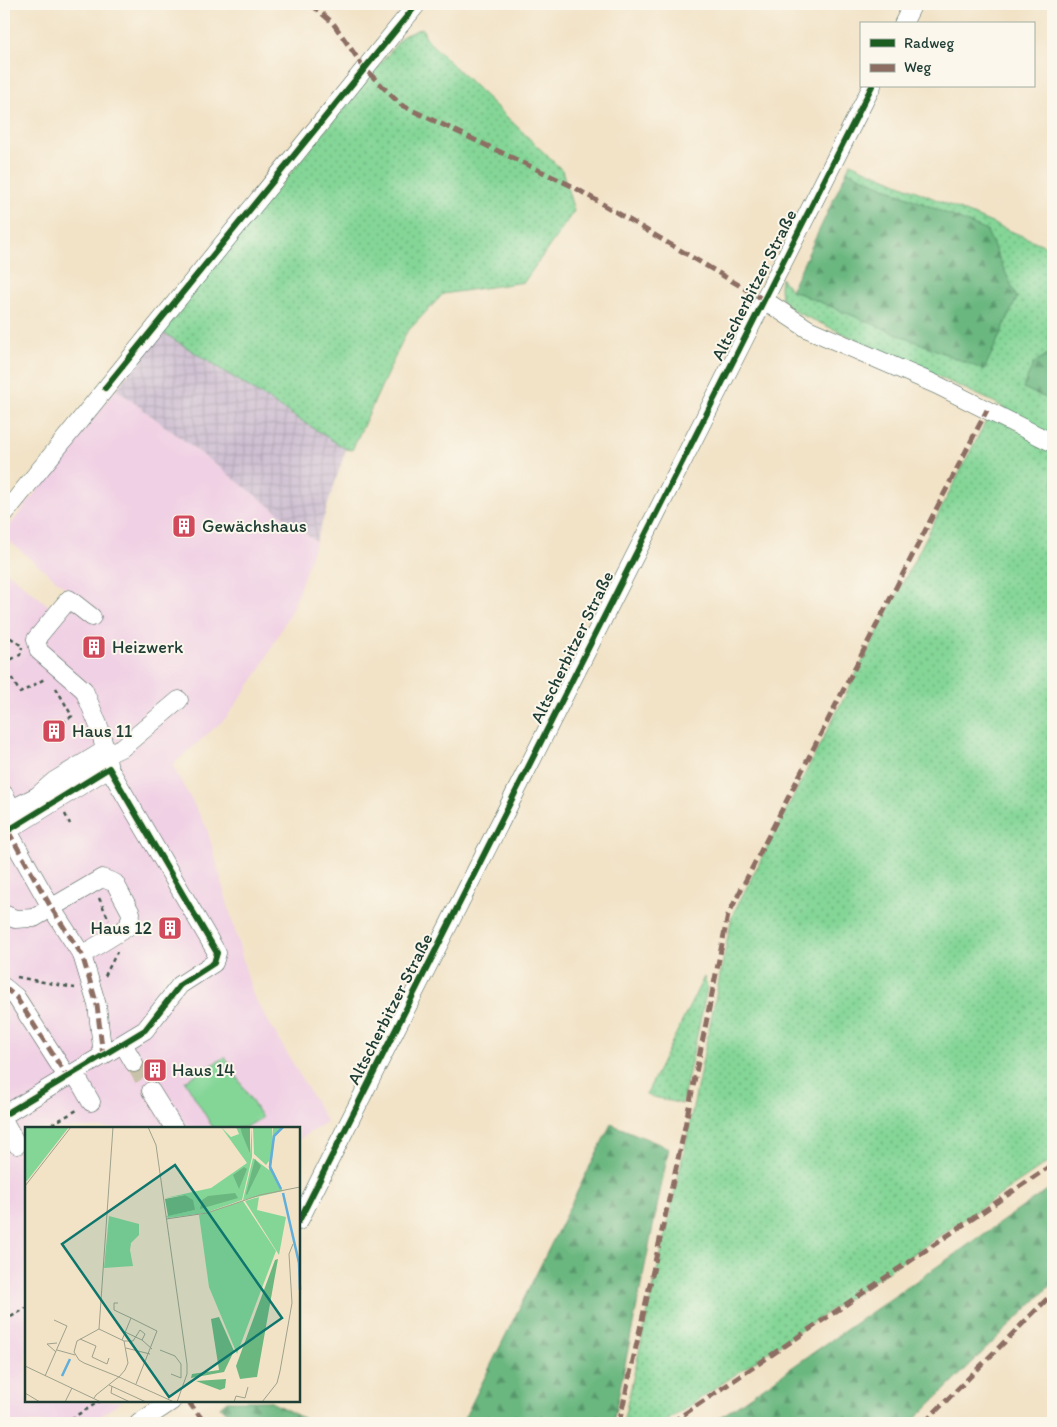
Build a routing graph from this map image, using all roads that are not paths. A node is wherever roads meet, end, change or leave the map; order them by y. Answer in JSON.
{"nodes":[{"id":1,"x":417,"y":4,"type":"edge"},
{"id":2,"x":913,"y":4,"type":"edge"},
{"id":3,"x":904,"y":22,"type":"edge"},
{"id":4,"x":871,"y":88,"type":"edge"},
{"id":5,"x":764,"y":300,"type":"junction"},
{"id":6,"x":1053,"y":443,"type":"edge"},
{"id":7,"x":4,"y":514,"type":"edge"},
{"id":8,"x":92,"y":617,"type":"dead end"},
{"id":9,"x":179,"y":700,"type":"dead end"},
{"id":10,"x":106,"y":757,"type":"junction"},
{"id":11,"x":4,"y":794,"type":"edge"},
{"id":12,"x":37,"y":796,"type":"junction"},
{"id":13,"x":22,"y":821,"type":"junction"},
{"id":14,"x":6,"y":832,"type":"edge"},
{"id":15,"x":52,"y":908,"type":"junction"},
{"id":16,"x":4,"y":914,"type":"edge"},
{"id":17,"x":82,"y":955,"type":"junction"},
{"id":18,"x":4,"y":987,"type":"edge"},
{"id":19,"x":122,"y":1044,"type":"junction"},
{"id":20,"x":103,"y":1056,"type":"junction"},
{"id":21,"x":134,"y":1063,"type":"tunnel mouth"},
{"id":22,"x":71,"y":1076,"type":"junction"},
{"id":23,"x":152,"y":1091,"type":"tunnel mouth"},
{"id":24,"x":91,"y":1102,"type":"road end"},
{"id":25,"x":4,"y":1115,"type":"edge"},
{"id":26,"x":4,"y":1121,"type":"edge"},
{"id":27,"x":173,"y":1127,"type":"edge"},
{"id":28,"x":17,"y":1145,"type":"dead end"},
{"id":29,"x":300,"y":1219,"type":"edge"},
{"id":30,"x":170,"y":1402,"type":"edge"},
{"id":31,"x":139,"y":1423,"type":"edge"}],
"edges":[{"from":1,"to":7,"type":"street"},
{"from":2,"to":3,"type":"street"},
{"from":4,"to":5,"type":"street","name":"Altscherbitzer Straße"},
{"from":5,"to":6,"type":"street"},
{"from":5,"to":29,"type":"street","name":"Altscherbitzer Straße"},
{"from":8,"to":10,"type":"street"},
{"from":9,"to":10,"type":"street"},
{"from":10,"to":12,"type":"street"},
{"from":10,"to":13,"type":"street"},
{"from":10,"to":19,"type":"street"},
{"from":11,"to":12,"type":"street"},
{"from":12,"to":13,"type":"street"},
{"from":13,"to":14,"type":"street"},
{"from":14,"to":15,"type":"street"},
{"from":15,"to":16,"type":"street"},
{"from":15,"to":17,"type":"street"},
{"from":15,"to":17,"type":"street"},
{"from":17,"to":20,"type":"street"},
{"from":18,"to":22,"type":"street"},
{"from":19,"to":20,"type":"street"},
{"from":19,"to":21,"type":"street"},
{"from":20,"to":22,"type":"street"},
{"from":22,"to":24,"type":"street"},
{"from":22,"to":25,"type":"street"},
{"from":23,"to":27,"type":"street"},
{"from":26,"to":28,"type":"street"},
{"from":30,"to":31,"type":"street"}]}
